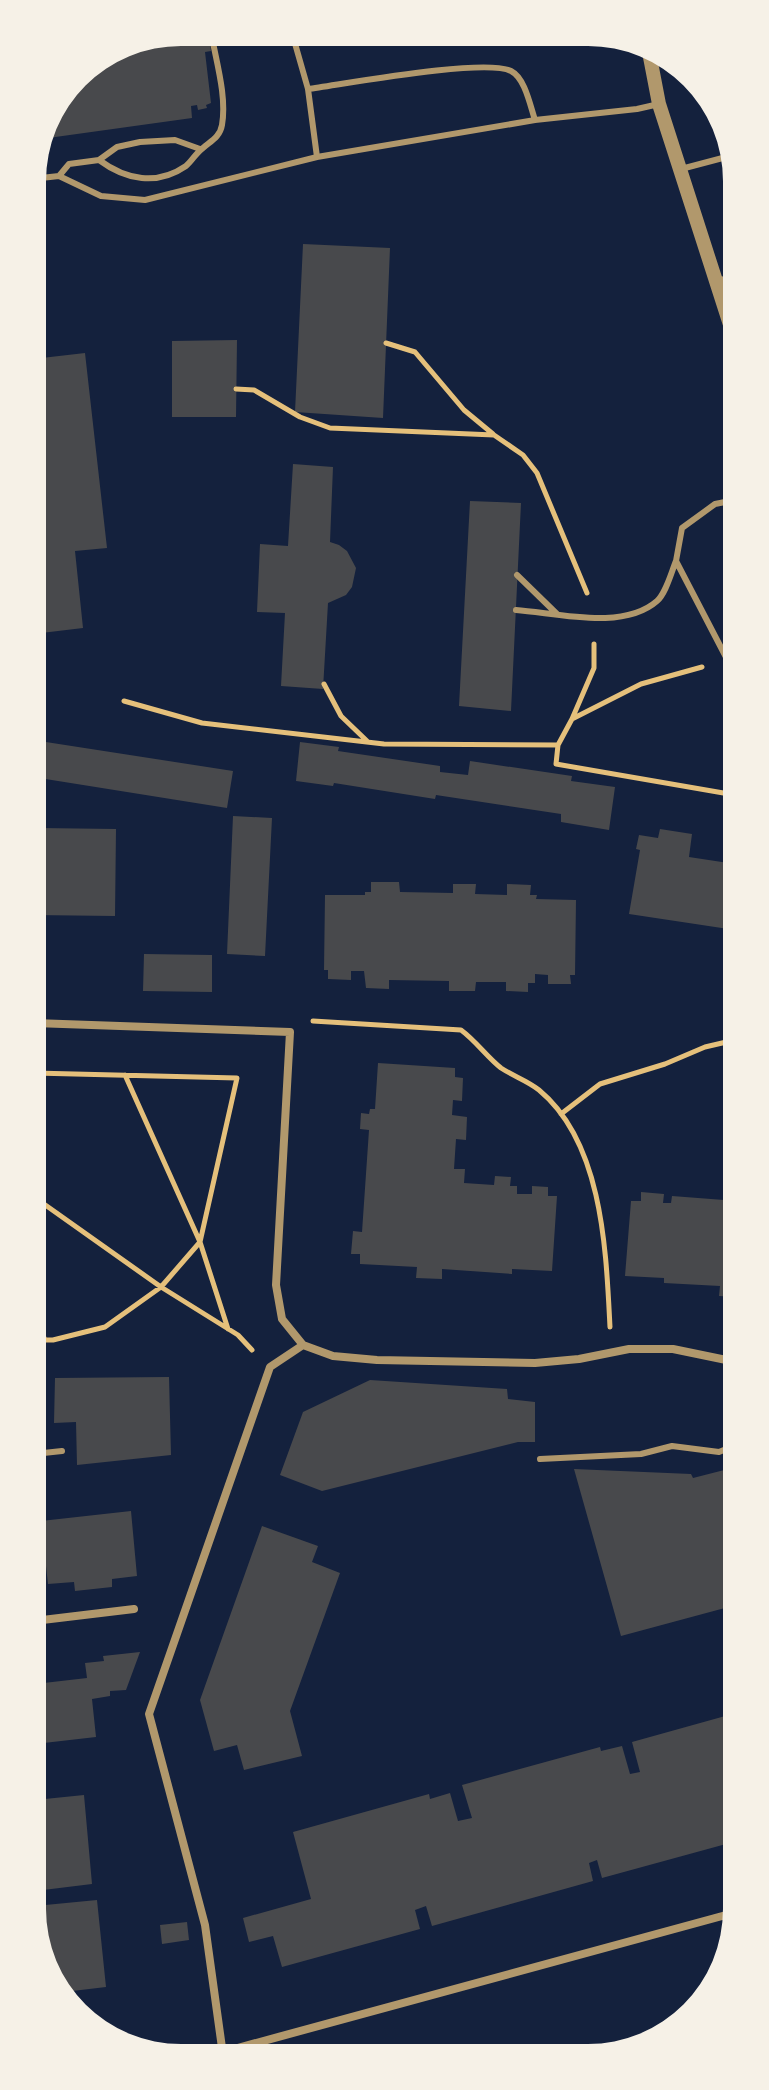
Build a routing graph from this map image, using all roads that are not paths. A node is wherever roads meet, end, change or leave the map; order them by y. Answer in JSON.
{"nodes":[{"id":1,"x":213,"y":46,"type":"edge"},
{"id":2,"x":296,"y":46,"type":"edge"},
{"id":3,"x":651,"y":62,"type":"edge"},
{"id":4,"x":308,"y":89,"type":"junction"},
{"id":5,"x":659,"y":104,"type":"junction"},
{"id":6,"x":535,"y":120,"type":"junction"},
{"id":7,"x":200,"y":149,"type":"junction"},
{"id":8,"x":317,"y":157,"type":"junction"},
{"id":9,"x":720,"y":159,"type":"edge"},
{"id":10,"x":99,"y":160,"type":"junction"},
{"id":11,"x":681,"y":169,"type":"junction"},
{"id":12,"x":59,"y":176,"type":"junction"},
{"id":13,"x":46,"y":177,"type":"edge"},
{"id":14,"x":723,"y":279,"type":"edge"},
{"id":15,"x":716,"y":281,"type":"junction"},
{"id":16,"x":723,"y":303,"type":"edge"},
{"id":17,"x":723,"y":502,"type":"edge"},
{"id":18,"x":676,"y":561,"type":"junction"},
{"id":19,"x":517,"y":575,"type":"dead end"},
{"id":20,"x":516,"y":610,"type":"dead end"},
{"id":21,"x":557,"y":614,"type":"junction"},
{"id":22,"x":723,"y":651,"type":"edge"},
{"id":23,"x":46,"y":1023,"type":"edge"},
{"id":24,"x":303,"y":1345,"type":"junction"},
{"id":25,"x":723,"y":1359,"type":"edge"},
{"id":26,"x":723,"y":1450,"type":"edge"},
{"id":27,"x":62,"y":1451,"type":"dead end"},
{"id":28,"x":46,"y":1453,"type":"edge"},
{"id":29,"x":540,"y":1459,"type":"dead end"},
{"id":30,"x":134,"y":1609,"type":"dead end"},
{"id":31,"x":46,"y":1620,"type":"edge"},
{"id":32,"x":723,"y":1916,"type":"edge"},
{"id":33,"x":222,"y":2044,"type":"edge"},
{"id":34,"x":256,"y":2044,"type":"edge"}],
"edges":[{"from":1,"to":7,"type":"lane"},
{"from":2,"to":4,"type":"lane"},
{"from":3,"to":5,"type":"street"},
{"from":4,"to":6,"type":"lane"},
{"from":4,"to":8,"type":"lane"},
{"from":5,"to":6,"type":"lane"},
{"from":5,"to":11,"type":"street"},
{"from":6,"to":8,"type":"lane"},
{"from":7,"to":10,"type":"lane"},
{"from":7,"to":10,"type":"lane"},
{"from":8,"to":12,"type":"lane"},
{"from":9,"to":11,"type":"lane"},
{"from":10,"to":12,"type":"lane"},
{"from":11,"to":15,"type":"street"},
{"from":12,"to":13,"type":"lane"},
{"from":14,"to":15,"type":"lane"},
{"from":15,"to":16,"type":"street"},
{"from":17,"to":18,"type":"lane"},
{"from":18,"to":21,"type":"lane"},
{"from":18,"to":22,"type":"lane"},
{"from":19,"to":21,"type":"lane"},
{"from":20,"to":21,"type":"lane"},
{"from":23,"to":24,"type":"street"},
{"from":24,"to":25,"type":"street"},
{"from":24,"to":33,"type":"street"},
{"from":26,"to":29,"type":"lane"},
{"from":27,"to":28,"type":"lane"},
{"from":30,"to":31,"type":"street"},
{"from":32,"to":34,"type":"street"}]}
